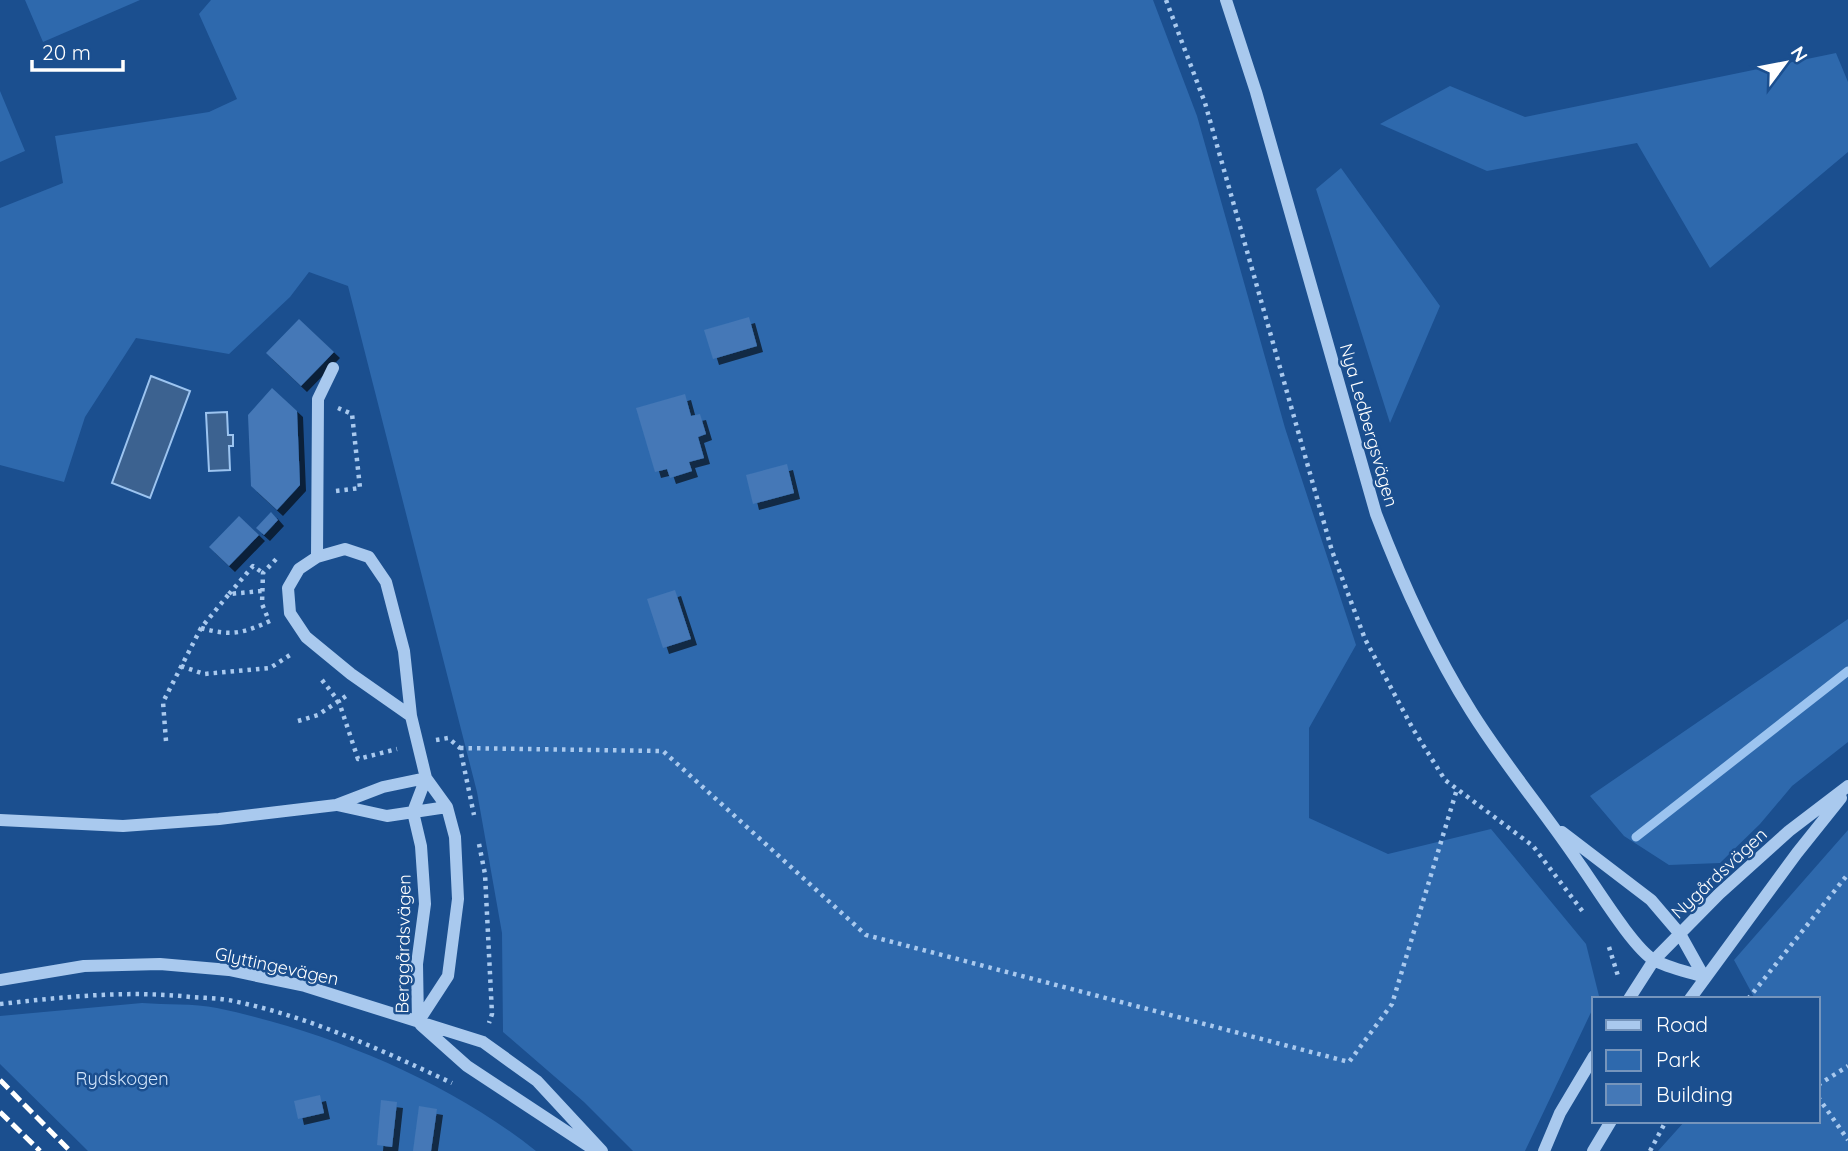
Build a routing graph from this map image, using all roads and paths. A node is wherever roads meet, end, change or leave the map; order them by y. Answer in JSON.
{"nodes":[{"id":1,"x":1226,"y":0,"type":"edge"},
{"id":2,"x":333,"y":368,"type":"dead end"},
{"id":3,"x":318,"y":399,"type":"junction"},
{"id":4,"x":318,"y":494,"type":"junction"},
{"id":5,"x":317,"y":557,"type":"junction"},
{"id":6,"x":263,"y":573,"type":"dead end"},
{"id":7,"x":262,"y":591,"type":"dead end"},
{"id":8,"x":229,"y":594,"type":"junction"},
{"id":9,"x":270,"y":621,"type":"dead end"},
{"id":10,"x":201,"y":628,"type":"junction"},
{"id":11,"x":290,"y":655,"type":"dead end"},
{"id":12,"x":181,"y":666,"type":"junction"},
{"id":13,"x":363,"y":682,"type":"junction"},
{"id":14,"x":411,"y":716,"type":"junction"},
{"id":15,"x":298,"y":721,"type":"dead end"},
{"id":16,"x":166,"y":741,"type":"dead end"},
{"id":17,"x":460,"y":748,"type":"dead end"},
{"id":18,"x":426,"y":778,"type":"junction"},
{"id":19,"x":1848,"y":788,"type":"edge"},
{"id":20,"x":1457,"y":789,"type":"dead end"},
{"id":21,"x":336,"y":805,"type":"junction"},
{"id":22,"x":447,"y":807,"type":"junction"},
{"id":23,"x":413,"y":812,"type":"junction"},
{"id":24,"x":0,"y":820,"type":"edge"},
{"id":25,"x":1553,"y":826,"type":"junction"},
{"id":26,"x":1848,"y":874,"type":"edge"},
{"id":27,"x":1679,"y":934,"type":"junction"},
{"id":28,"x":1654,"y":960,"type":"junction"},
{"id":29,"x":1704,"y":977,"type":"junction"},
{"id":30,"x":0,"y":980,"type":"edge"},
{"id":31,"x":1630,"y":997,"type":"edge"},
{"id":32,"x":1691,"y":997,"type":"edge"},
{"id":33,"x":1750,"y":997,"type":"edge"},
{"id":34,"x":0,"y":1004,"type":"edge"},
{"id":35,"x":418,"y":1022,"type":"junction"},
{"id":36,"x":1592,"y":1059,"type":"edge"},
{"id":37,"x":1848,"y":1066,"type":"edge"},
{"id":38,"x":1820,"y":1084,"type":"edge"},
{"id":39,"x":455,"y":1085,"type":"dead end"},
{"id":40,"x":1820,"y":1100,"type":"edge"},
{"id":41,"x":1610,"y":1123,"type":"edge"},
{"id":42,"x":1665,"y":1123,"type":"edge"},
{"id":43,"x":1848,"y":1140,"type":"edge"},
{"id":44,"x":596,"y":1151,"type":"edge"},
{"id":45,"x":602,"y":1151,"type":"edge"},
{"id":46,"x":1544,"y":1151,"type":"edge"},
{"id":47,"x":1593,"y":1151,"type":"edge"},
{"id":48,"x":1650,"y":1151,"type":"edge"}],
"edges":[{"from":1,"to":25,"type":"street","name":"Nya Ledbergsvägen"},
{"from":2,"to":3,"type":"street"},
{"from":3,"to":4,"type":"street"},
{"from":3,"to":4,"type":"path"},
{"from":4,"to":5,"type":"street"},
{"from":5,"to":13,"type":"street"},
{"from":5,"to":14,"type":"street"},
{"from":6,"to":8,"type":"path"},
{"from":7,"to":8,"type":"path"},
{"from":8,"to":10,"type":"path"},
{"from":9,"to":10,"type":"path"},
{"from":10,"to":12,"type":"path"},
{"from":11,"to":12,"type":"path"},
{"from":12,"to":16,"type":"path"},
{"from":13,"to":14,"type":"street"},
{"from":13,"to":15,"type":"path"},
{"from":14,"to":18,"type":"street"},
{"from":17,"to":20,"type":"path"},
{"from":18,"to":21,"type":"street"},
{"from":18,"to":22,"type":"street","name":"Berggårdsvägen"},
{"from":18,"to":23,"type":"street"},
{"from":19,"to":27,"type":"street","name":"Nygårdsvägen"},
{"from":19,"to":29,"type":"street","name":"Nygårdsvägen"},
{"from":21,"to":23,"type":"street"},
{"from":21,"to":24,"type":"street"},
{"from":22,"to":23,"type":"street"},
{"from":22,"to":35,"type":"street","name":"Berggårdsvägen"},
{"from":23,"to":35,"type":"street","name":"Berggårdsvägen"},
{"from":25,"to":27,"type":"street","name":"Nya Ledbergsvägen"},
{"from":25,"to":28,"type":"street","name":"Nya Ledbergsvägen"},
{"from":26,"to":33,"type":"path"},
{"from":27,"to":28,"type":"street","name":"Nygårdsvägen"},
{"from":27,"to":29,"type":"street","name":"Nya Ledbergsvägen"},
{"from":28,"to":29,"type":"street","name":"Nya Ledbergsvägen"},
{"from":28,"to":31,"type":"street","name":"Nygårdsvägen"},
{"from":29,"to":32,"type":"street","name":"Nygårdsvägen"},
{"from":30,"to":35,"type":"street","name":"Glyttingevägen"},
{"from":34,"to":39,"type":"path"},
{"from":35,"to":44,"type":"street","name":"Glyttingevägen"},
{"from":35,"to":45,"type":"street","name":"Glyttingevägen"},
{"from":36,"to":46,"type":"street"},
{"from":37,"to":38,"type":"path"},
{"from":40,"to":43,"type":"path"},
{"from":41,"to":47,"type":"street"},
{"from":42,"to":48,"type":"path"}]}
